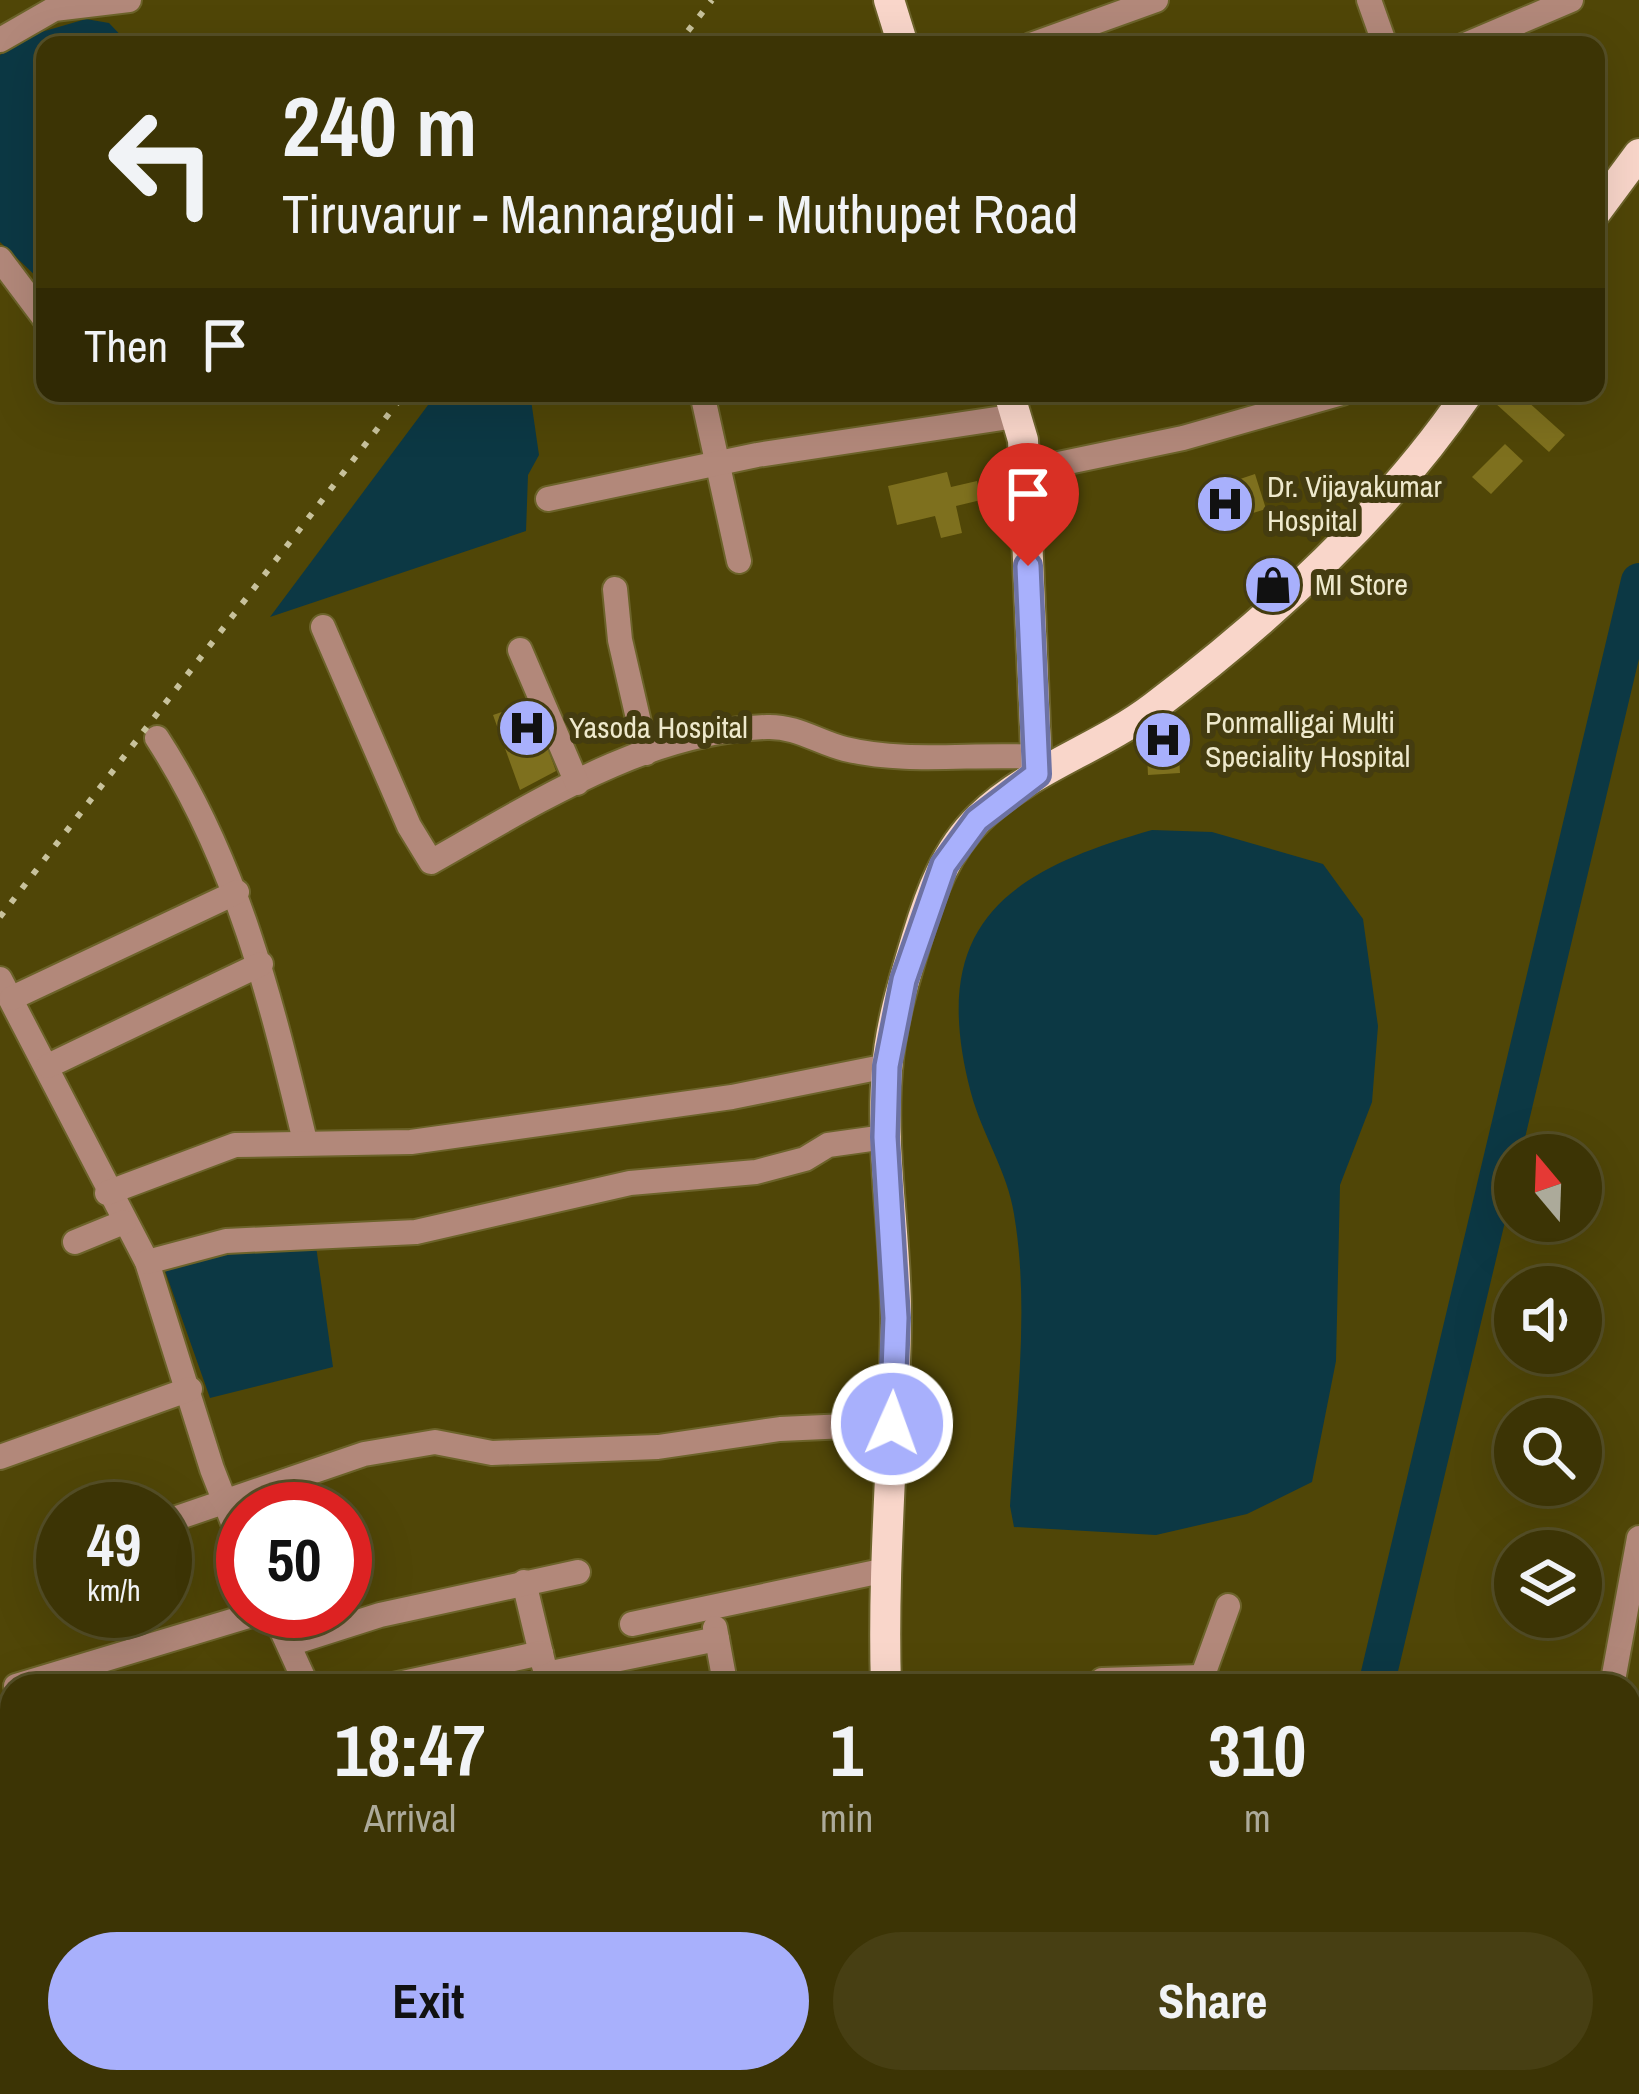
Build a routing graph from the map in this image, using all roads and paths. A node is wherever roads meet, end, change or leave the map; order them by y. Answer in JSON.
{"nodes":[{"id":1,"x":129,"y":0,"type":"edge"},
{"id":2,"x":890,"y":0,"type":"edge"},
{"id":3,"x":1156,"y":0,"type":"edge"},
{"id":4,"x":1369,"y":0,"type":"edge"},
{"id":5,"x":1571,"y":0,"type":"edge"},
{"id":6,"x":24,"y":10,"type":"edge"},
{"id":7,"x":900,"y":36,"type":"edge"},
{"id":8,"x":1056,"y":36,"type":"edge"},
{"id":9,"x":1382,"y":36,"type":"edge"},
{"id":10,"x":1486,"y":36,"type":"edge"},
{"id":11,"x":0,"y":40,"type":"edge"},
{"id":12,"x":1639,"y":154,"type":"edge"},
{"id":13,"x":1605,"y":200,"type":"edge"},
{"id":14,"x":0,"y":259,"type":"edge"},
{"id":15,"x":36,"y":307,"type":"edge"},
{"id":16,"x":705,"y":402,"type":"edge"},
{"id":17,"x":1310,"y":402,"type":"edge"},
{"id":18,"x":1461,"y":402,"type":"edge"},
{"id":19,"x":1013,"y":405,"type":"edge"},
{"id":20,"x":718,"y":463,"type":"junction"},
{"id":21,"x":1024,"y":471,"type":"junction"},
{"id":22,"x":548,"y":499,"type":"dead end"},
{"id":23,"x":739,"y":561,"type":"dead end"},
{"id":24,"x":615,"y":589,"type":"dead end"},
{"id":25,"x":323,"y":627,"type":"dead end"},
{"id":26,"x":520,"y":650,"type":"dead end"},
{"id":27,"x":157,"y":738,"type":"dead end"},
{"id":28,"x":646,"y":753,"type":"junction"},
{"id":29,"x":1037,"y":766,"type":"junction"},
{"id":30,"x":577,"y":783,"type":"junction"},
{"id":31,"x":237,"y":892,"type":"junction"},
{"id":32,"x":261,"y":964,"type":"junction"},
{"id":33,"x":6,"y":988,"type":"edge"},
{"id":34,"x":48,"y":1066,"type":"junction"},
{"id":35,"x":887,"y":1066,"type":"junction"},
{"id":36,"x":885,"y":1137,"type":"junction"},
{"id":37,"x":305,"y":1141,"type":"junction"},
{"id":38,"x":107,"y":1193,"type":"junction"},
{"id":39,"x":124,"y":1222,"type":"junction"},
{"id":40,"x":75,"y":1242,"type":"dead end"},
{"id":41,"x":147,"y":1262,"type":"junction"},
{"id":42,"x":190,"y":1389,"type":"junction"},
{"id":43,"x":892,"y":1424,"type":"junction"},
{"id":44,"x":0,"y":1456,"type":"edge"},
{"id":45,"x":218,"y":1482,"type":"edge"},
{"id":46,"x":282,"y":1482,"type":"edge"},
{"id":47,"x":1639,"y":1538,"type":"edge"},
{"id":48,"x":886,"y":1570,"type":"junction"},
{"id":49,"x":578,"y":1572,"type":"dead end"},
{"id":50,"x":524,"y":1582,"type":"junction"},
{"id":51,"x":1228,"y":1606,"type":"dead end"},
{"id":52,"x":712,"y":1607,"type":"junction"},
{"id":53,"x":632,"y":1624,"type":"dead end"},
{"id":54,"x":216,"y":1627,"type":"edge"},
{"id":55,"x":285,"y":1638,"type":"edge"},
{"id":56,"x":717,"y":1639,"type":"junction"},
{"id":57,"x":289,"y":1644,"type":"junction"},
{"id":58,"x":544,"y":1671,"type":"edge"},
{"id":59,"x":58,"y":1674,"type":"edge"},
{"id":60,"x":302,"y":1674,"type":"edge"},
{"id":61,"x":513,"y":1674,"type":"edge"},
{"id":62,"x":723,"y":1674,"type":"edge"},
{"id":63,"x":886,"y":1674,"type":"edge"},
{"id":64,"x":1203,"y":1674,"type":"edge"},
{"id":65,"x":1614,"y":1674,"type":"edge"},
{"id":66,"x":0,"y":2034,"type":"edge"},
{"id":67,"x":0,"y":2054,"type":"edge"}],
"edges":[{"from":1,"to":6,"type":"street"},
{"from":2,"to":7,"type":"main road"},
{"from":3,"to":8,"type":"street"},
{"from":4,"to":9,"type":"street"},
{"from":5,"to":10,"type":"street"},
{"from":6,"to":11,"type":"street"},
{"from":12,"to":13,"type":"main road"},
{"from":14,"to":15,"type":"street"},
{"from":16,"to":20,"type":"street"},
{"from":17,"to":21,"type":"street"},
{"from":18,"to":29,"type":"main road"},
{"from":19,"to":20,"type":"street"},
{"from":19,"to":21,"type":"main road"},
{"from":20,"to":22,"type":"street"},
{"from":20,"to":23,"type":"street"},
{"from":21,"to":29,"type":"main road"},
{"from":24,"to":28,"type":"street"},
{"from":25,"to":30,"type":"street"},
{"from":26,"to":30,"type":"street"},
{"from":27,"to":31,"type":"street"},
{"from":28,"to":29,"type":"street"},
{"from":28,"to":30,"type":"street"},
{"from":29,"to":35,"type":"main road"},
{"from":31,"to":32,"type":"street"},
{"from":31,"to":33,"type":"street"},
{"from":32,"to":34,"type":"street"},
{"from":32,"to":37,"type":"street"},
{"from":33,"to":34,"type":"street"},
{"from":34,"to":38,"type":"street"},
{"from":35,"to":36,"type":"main road"},
{"from":35,"to":37,"type":"street"},
{"from":36,"to":41,"type":"street"},
{"from":36,"to":43,"type":"main road"},
{"from":37,"to":38,"type":"street"},
{"from":38,"to":39,"type":"street"},
{"from":39,"to":40,"type":"street"},
{"from":39,"to":41,"type":"street"},
{"from":41,"to":42,"type":"street"},
{"from":42,"to":44,"type":"street"},
{"from":42,"to":45,"type":"street"},
{"from":43,"to":46,"type":"street"},
{"from":43,"to":48,"type":"main road"},
{"from":47,"to":65,"type":"street"},
{"from":48,"to":52,"type":"street"},
{"from":48,"to":63,"type":"main road"},
{"from":49,"to":50,"type":"street"},
{"from":50,"to":57,"type":"street"},
{"from":50,"to":58,"type":"street"},
{"from":51,"to":64,"type":"street"},
{"from":52,"to":53,"type":"street"},
{"from":52,"to":56,"type":"street"},
{"from":54,"to":59,"type":"street"},
{"from":55,"to":57,"type":"street"},
{"from":56,"to":58,"type":"street"},
{"from":56,"to":62,"type":"street"},
{"from":57,"to":60,"type":"street"},
{"from":58,"to":61,"type":"street"},
{"from":66,"to":67,"type":"street"}]}
